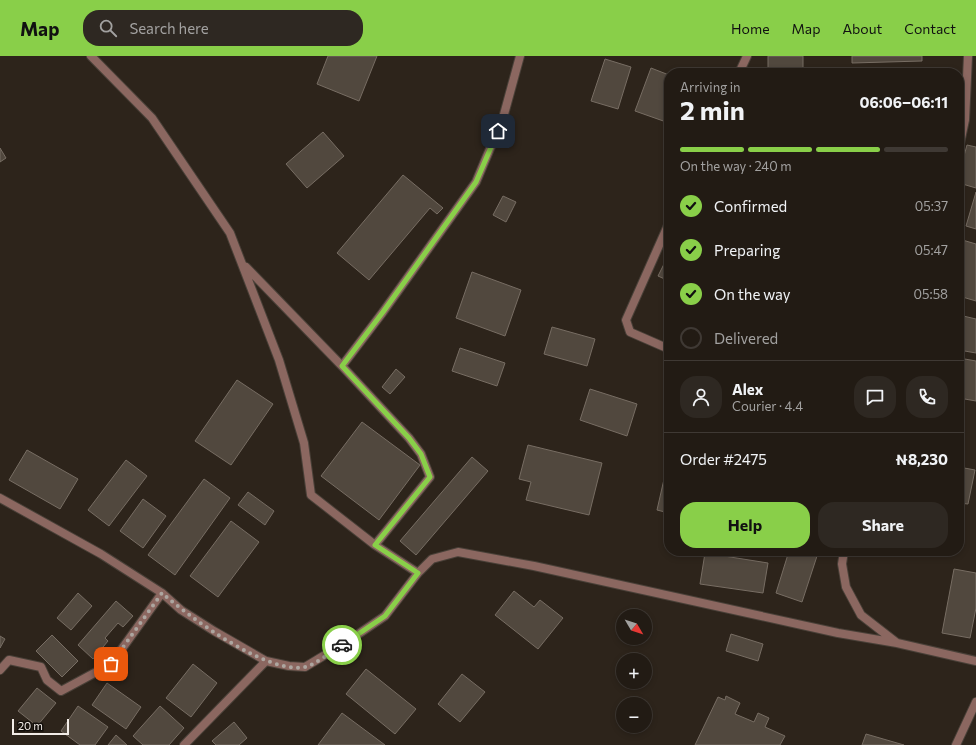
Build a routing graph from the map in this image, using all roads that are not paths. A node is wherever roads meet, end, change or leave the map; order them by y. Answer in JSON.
{"nodes":[{"id":1,"x":91,"y":56,"type":"edge"},
{"id":2,"x":520,"y":56,"type":"edge"},
{"id":3,"x":747,"y":56,"type":"edge"},
{"id":4,"x":968,"y":56,"type":"edge"},
{"id":5,"x":741,"y":68,"type":"edge"},
{"id":6,"x":967,"y":98,"type":"junction"},
{"id":7,"x":976,"y":100,"type":"edge"},
{"id":8,"x":964,"y":128,"type":"edge"},
{"id":9,"x":664,"y":235,"type":"edge"},
{"id":10,"x":244,"y":265,"type":"junction"},
{"id":11,"x":664,"y":347,"type":"edge"},
{"id":12,"x":342,"y":366,"type":"junction"},
{"id":13,"x":0,"y":498,"type":"edge"},
{"id":14,"x":375,"y":545,"type":"junction"},
{"id":15,"x":843,"y":556,"type":"edge"},
{"id":16,"x":418,"y":573,"type":"junction"},
{"id":17,"x":162,"y":593,"type":"junction"},
{"id":18,"x":897,"y":643,"type":"junction"},
{"id":19,"x":266,"y":661,"type":"junction"},
{"id":20,"x":976,"y":662,"type":"edge"},
{"id":21,"x":0,"y":670,"type":"edge"},
{"id":22,"x":976,"y":702,"type":"edge"},
{"id":23,"x":184,"y":745,"type":"edge"},
{"id":24,"x":956,"y":745,"type":"edge"}],
"edges":[{"from":1,"to":10,"type":"street"},
{"from":2,"to":12,"type":"street"},
{"from":3,"to":5,"type":"street"},
{"from":4,"to":6,"type":"street"},
{"from":6,"to":7,"type":"street"},
{"from":6,"to":8,"type":"street"},
{"from":9,"to":11,"type":"street"},
{"from":10,"to":12,"type":"street"},
{"from":10,"to":14,"type":"street"},
{"from":12,"to":14,"type":"street"},
{"from":13,"to":17,"type":"street"},
{"from":14,"to":16,"type":"street"},
{"from":15,"to":18,"type":"street"},
{"from":16,"to":18,"type":"street"},
{"from":16,"to":19,"type":"street"},
{"from":17,"to":19,"type":"street"},
{"from":17,"to":21,"type":"street"},
{"from":18,"to":20,"type":"street"},
{"from":19,"to":23,"type":"street"},
{"from":22,"to":24,"type":"street"}]}
